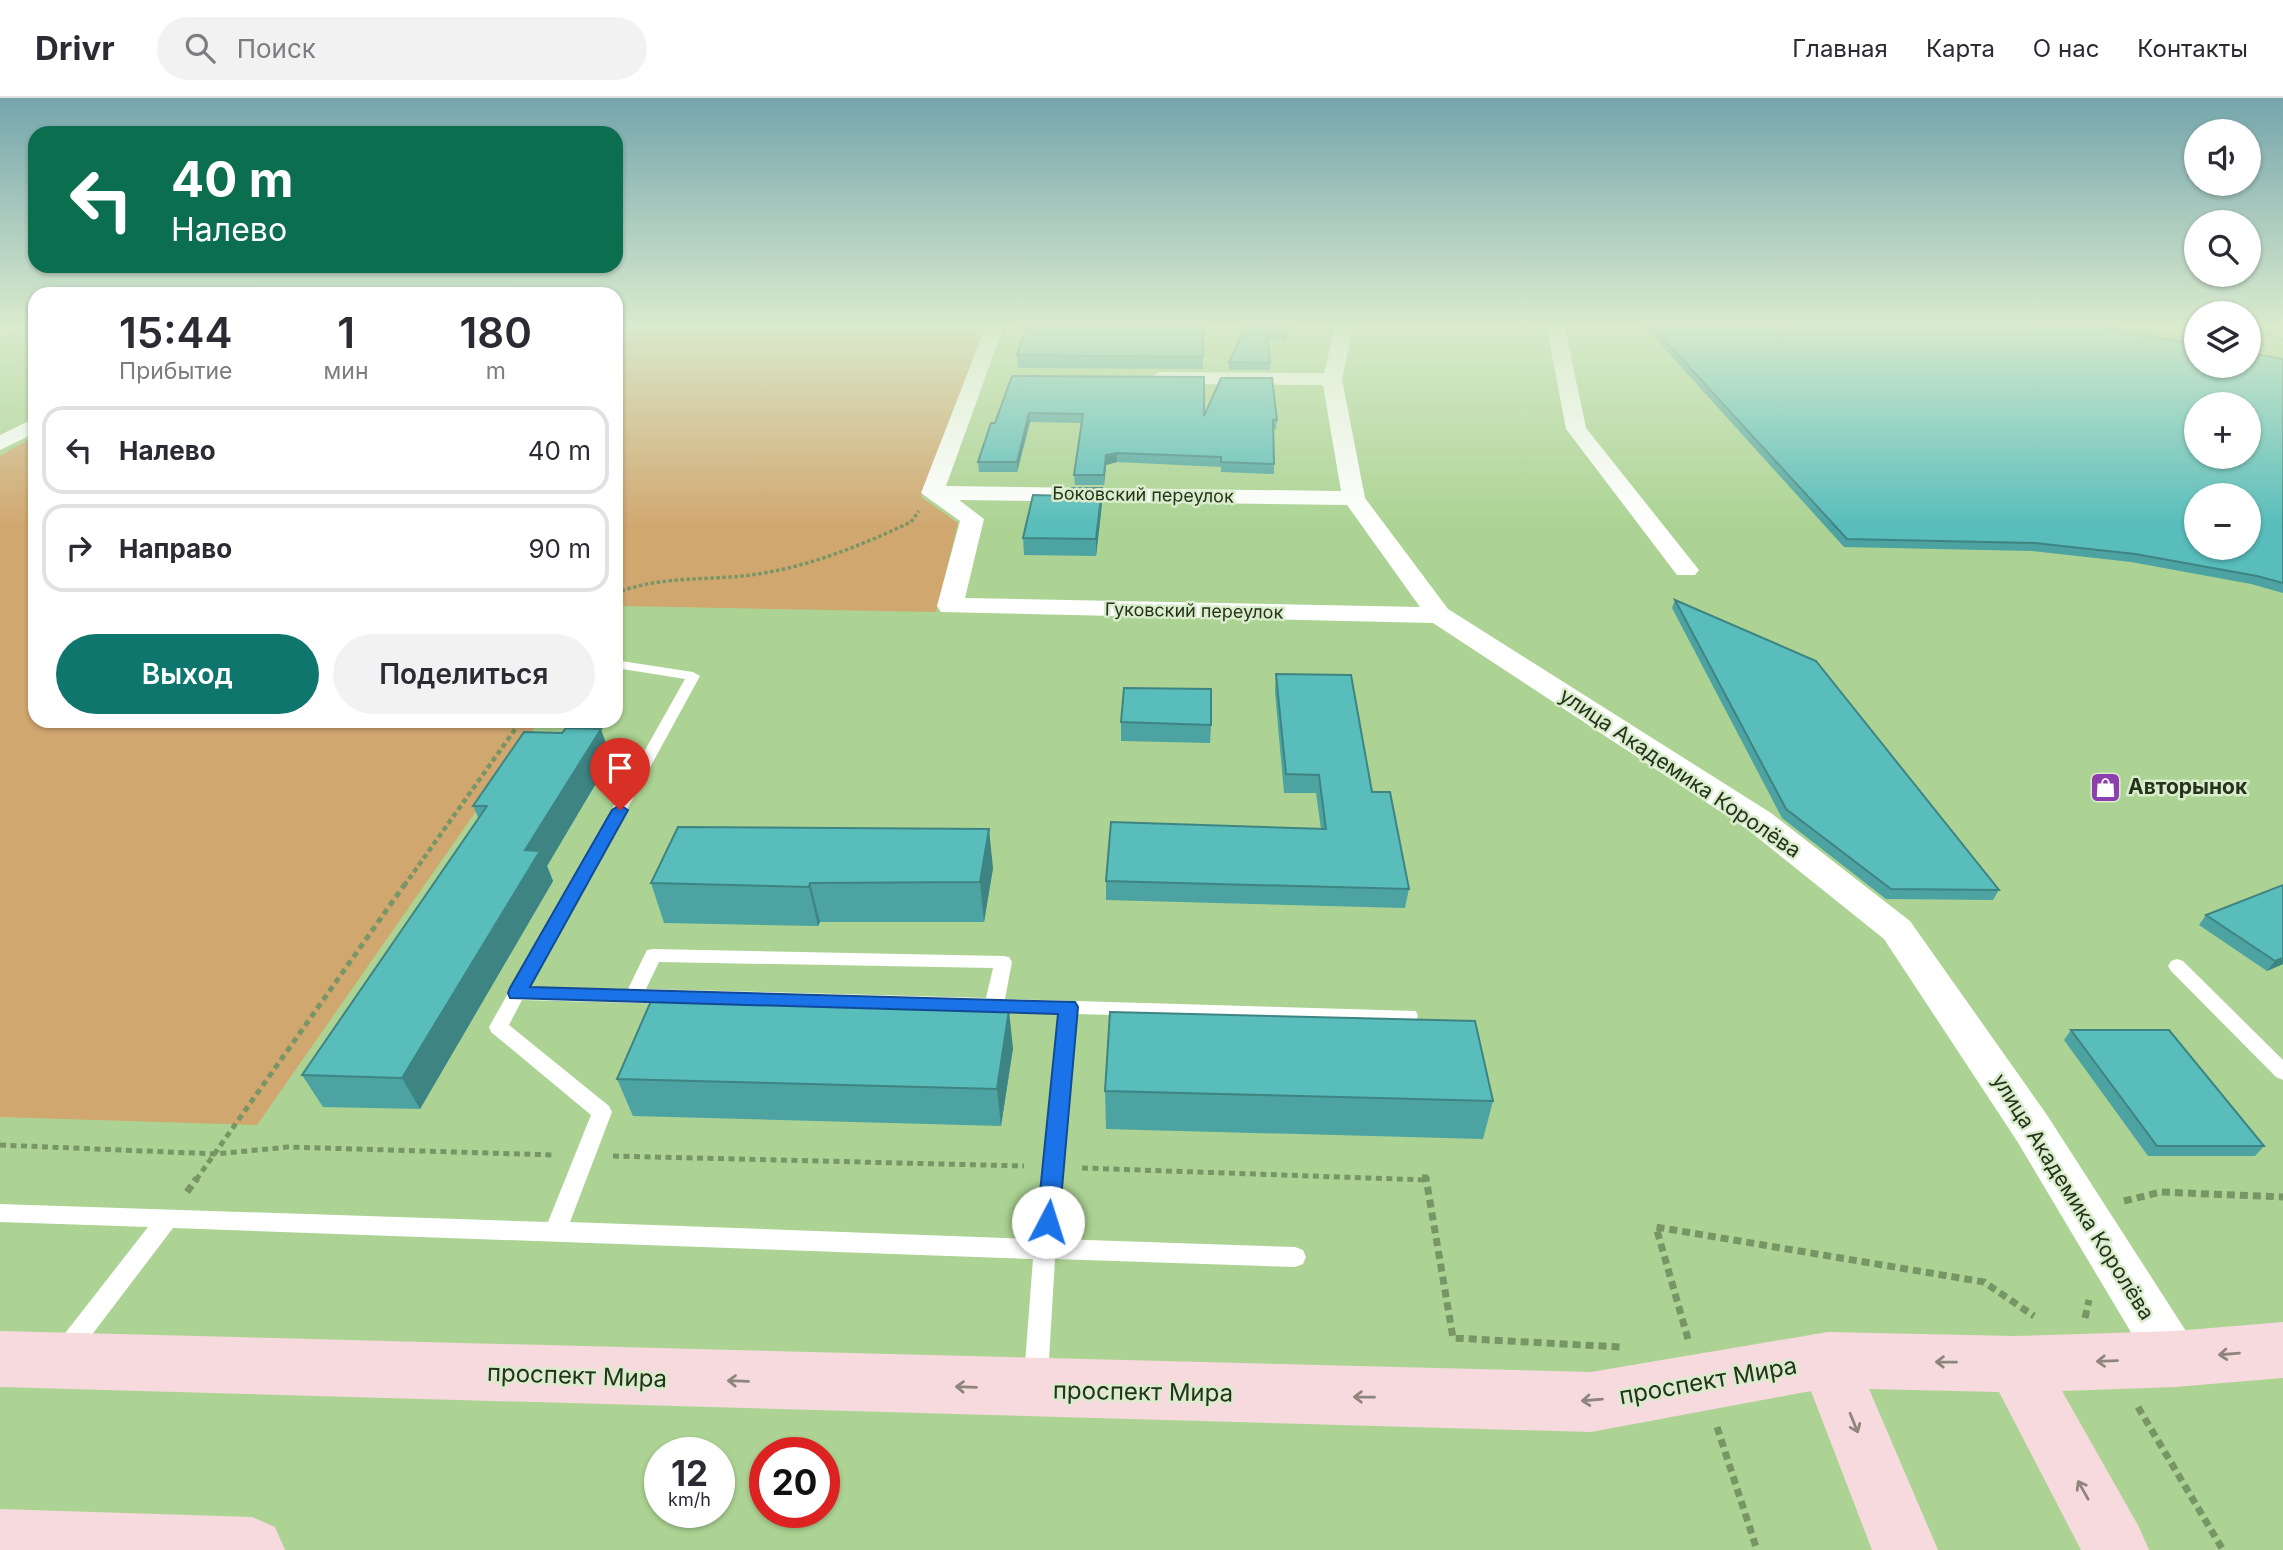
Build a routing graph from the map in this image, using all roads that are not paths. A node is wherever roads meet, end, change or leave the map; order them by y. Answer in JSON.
{"nodes":[{"id":1,"x":978,"y":391,"type":"edge"},
{"id":2,"x":1334,"y":391,"type":"edge"},
{"id":3,"x":1568,"y":391,"type":"edge"},
{"id":4,"x":28,"y":428,"type":"edge"},
{"id":5,"x":0,"y":444,"type":"edge"},
{"id":6,"x":932,"y":493,"type":"junction"},
{"id":7,"x":1354,"y":498,"type":"junction"},
{"id":8,"x":1686,"y":570,"type":"dead end"},
{"id":9,"x":1439,"y":615,"type":"junction"},
{"id":10,"x":623,"y":665,"type":"edge"},
{"id":11,"x":2177,"y":966,"type":"dead end"},
{"id":12,"x":517,"y":993,"type":"junction"},
{"id":13,"x":635,"y":996,"type":"junction"},
{"id":14,"x":994,"y":1005,"type":"junction"},
{"id":15,"x":1068,"y":1007,"type":"junction"},
{"id":16,"x":1409,"y":1016,"type":"edge"},
{"id":17,"x":2283,"y":1072,"type":"edge"},
{"id":18,"x":0,"y":1213,"type":"edge"},
{"id":19,"x":167,"y":1218,"type":"junction"},
{"id":20,"x":555,"y":1232,"type":"junction"},
{"id":21,"x":1045,"y":1249,"type":"junction"},
{"id":22,"x":1294,"y":1257,"type":"dead end"},
{"id":23,"x":2030,"y":1343,"type":"junction"},
{"id":24,"x":2283,"y":1350,"type":"edge"},
{"id":25,"x":0,"y":1359,"type":"edge"},
{"id":26,"x":2175,"y":1359,"type":"junction"},
{"id":27,"x":1828,"y":1360,"type":"junction"},
{"id":28,"x":58,"y":1361,"type":"junction"},
{"id":29,"x":1035,"y":1390,"type":"junction"},
{"id":30,"x":0,"y":1541,"type":"edge"},
{"id":31,"x":252,"y":1550,"type":"edge"},
{"id":32,"x":1905,"y":1550,"type":"edge"},
{"id":33,"x":2116,"y":1550,"type":"edge"}],
"edges":[{"from":1,"to":6,"type":"street"},
{"from":2,"to":7,"type":"street","name":"улица Академика Королёва"},
{"from":3,"to":8,"type":"street"},
{"from":4,"to":5,"type":"street"},
{"from":6,"to":7,"type":"street","name":"Боковский переулок"},
{"from":6,"to":9,"type":"street","name":"Гуковский переулок"},
{"from":7,"to":9,"type":"street","name":"улица Академика Королёва"},
{"from":9,"to":26,"type":"street","name":"улица Академика Королёва"},
{"from":10,"to":12,"type":"lane"},
{"from":11,"to":17,"type":"lane"},
{"from":12,"to":13,"type":"lane"},
{"from":12,"to":20,"type":"lane"},
{"from":13,"to":14,"type":"lane"},
{"from":13,"to":14,"type":"lane"},
{"from":14,"to":15,"type":"lane"},
{"from":15,"to":16,"type":"lane"},
{"from":15,"to":21,"type":"lane"},
{"from":18,"to":19,"type":"lane"},
{"from":19,"to":20,"type":"lane"},
{"from":19,"to":28,"type":"lane"},
{"from":20,"to":21,"type":"lane"},
{"from":21,"to":22,"type":"lane"},
{"from":21,"to":29,"type":"lane"},
{"from":26,"to":23,"type":"street","name":"проспект Мира","one_way":true},
{"from":23,"to":27,"type":"street","name":"проспект Мира","one_way":true},
{"from":33,"to":23,"type":"street","one_way":true},
{"from":24,"to":26,"type":"street","name":"проспект Мира","one_way":true},
{"from":25,"to":28,"type":"street","name":"проспект Мира"},
{"from":27,"to":29,"type":"street","name":"проспект Мира","one_way":true},
{"from":27,"to":32,"type":"street","one_way":true},
{"from":29,"to":28,"type":"street","name":"проспект Мира","one_way":true},
{"from":30,"to":31,"type":"street"}]}
